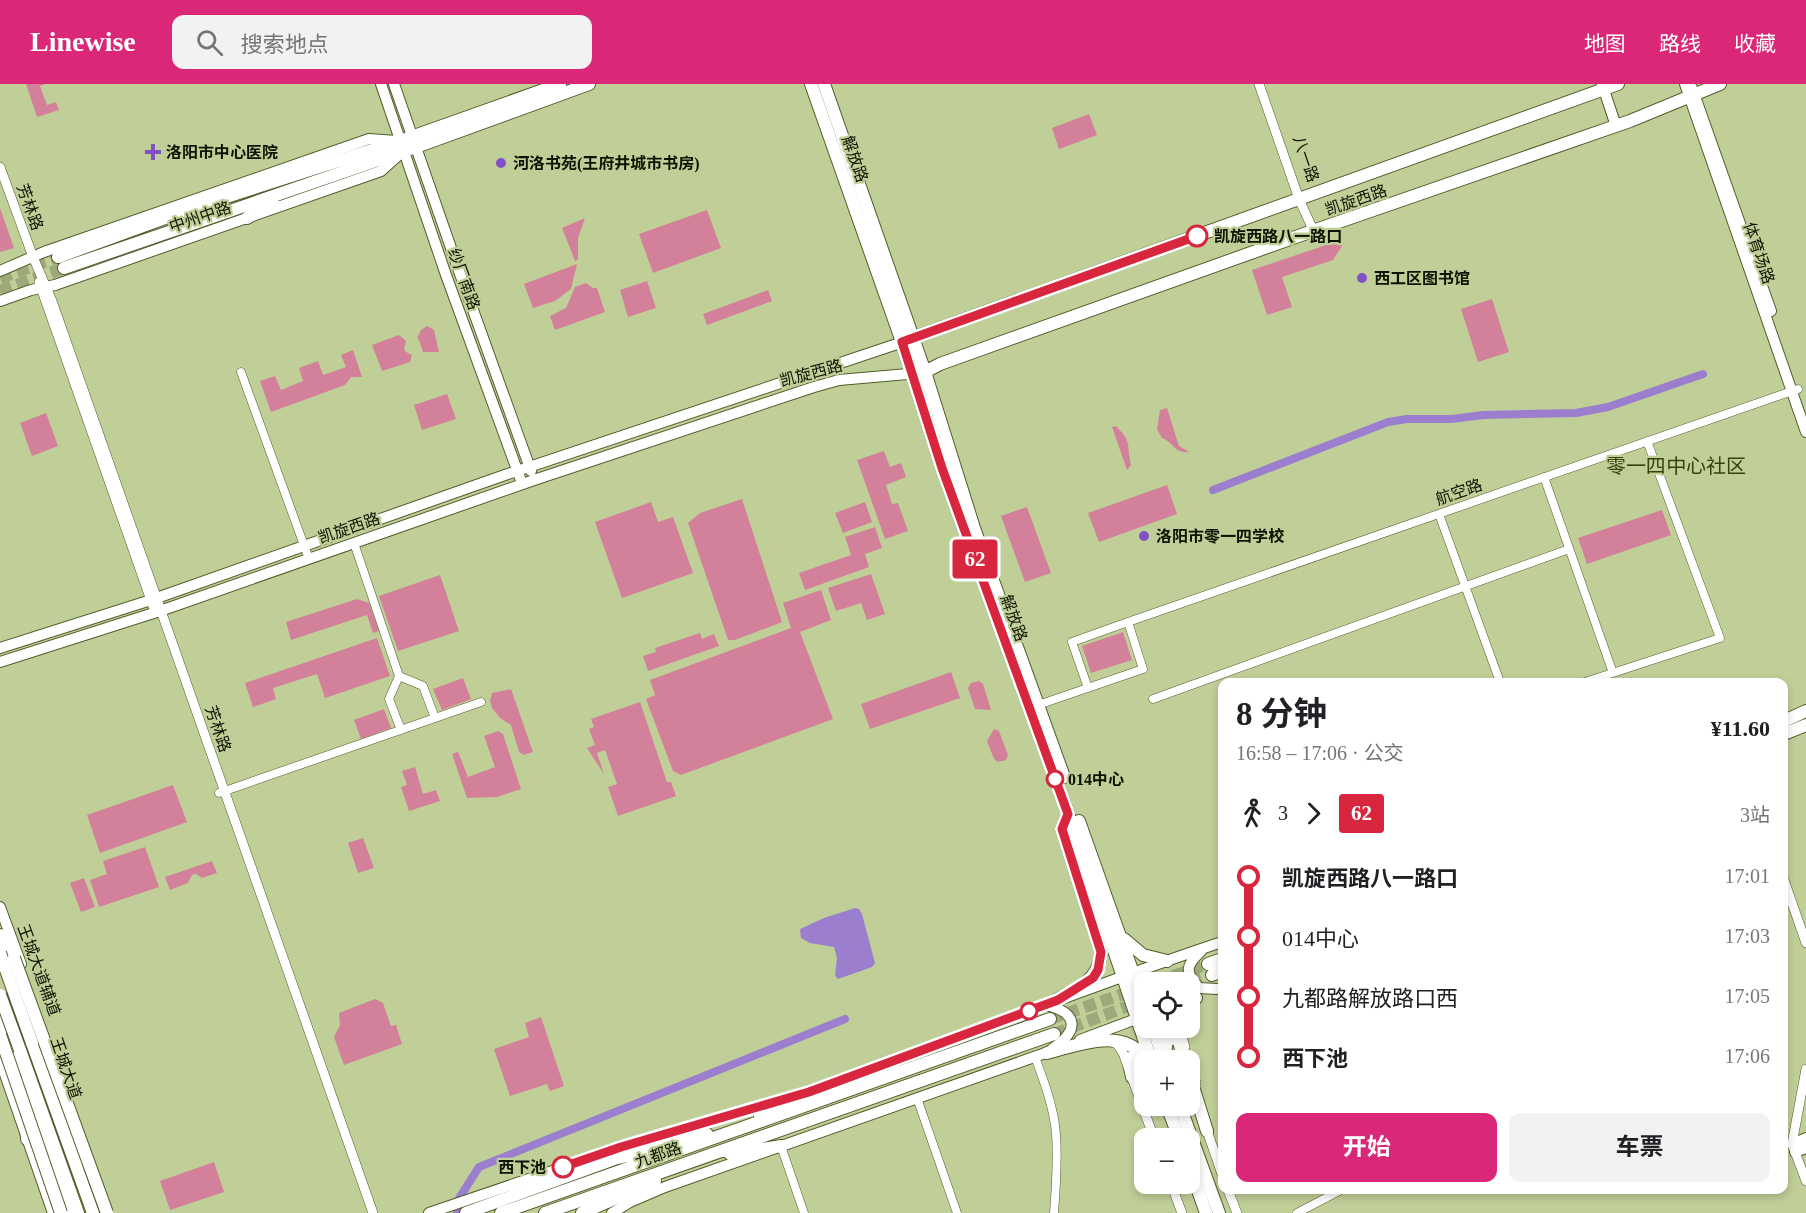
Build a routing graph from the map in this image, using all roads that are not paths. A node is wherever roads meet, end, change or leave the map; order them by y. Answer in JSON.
{"nodes":[{"id":1,"x":381,"y":84,"type":"edge"},
{"id":2,"x":394,"y":84,"type":"edge"},
{"id":3,"x":560,"y":84,"type":"edge"},
{"id":4,"x":589,"y":84,"type":"edge"},
{"id":5,"x":811,"y":84,"type":"edge"},
{"id":6,"x":824,"y":84,"type":"edge"},
{"id":7,"x":1259,"y":84,"type":"edge"},
{"id":8,"x":1264,"y":84,"type":"edge"},
{"id":9,"x":1618,"y":84,"type":"edge"},
{"id":10,"x":1685,"y":84,"type":"edge"},
{"id":11,"x":1720,"y":84,"type":"edge"},
{"id":12,"x":1603,"y":87,"type":"edge"},
{"id":13,"x":1691,"y":92,"type":"edge"},
{"id":14,"x":1616,"y":126,"type":"junction"},
{"id":15,"x":408,"y":144,"type":"junction"},
{"id":16,"x":0,"y":167,"type":"edge"},
{"id":17,"x":292,"y":189,"type":"junction"},
{"id":18,"x":1302,"y":198,"type":"junction"},
{"id":19,"x":247,"y":218,"type":"junction"},
{"id":20,"x":1314,"y":232,"type":"junction"},
{"id":21,"x":33,"y":257,"type":"junction"},
{"id":22,"x":0,"y":271,"type":"edge"},
{"id":23,"x":44,"y":288,"type":"junction"},
{"id":24,"x":0,"y":301,"type":"edge"},
{"id":25,"x":908,"y":340,"type":"junction"},
{"id":26,"x":241,"y":372,"type":"dead end"},
{"id":27,"x":925,"y":372,"type":"junction"},
{"id":28,"x":912,"y":375,"type":"junction"},
{"id":29,"x":1795,"y":390,"type":"junction"},
{"id":30,"x":1806,"y":410,"type":"edge"},
{"id":31,"x":1806,"y":432,"type":"edge"},
{"id":32,"x":1647,"y":441,"type":"junction"},
{"id":33,"x":530,"y":467,"type":"junction"},
{"id":34,"x":518,"y":471,"type":"junction"},
{"id":35,"x":1544,"y":477,"type":"junction"},
{"id":36,"x":534,"y":480,"type":"junction"},
{"id":37,"x":522,"y":484,"type":"junction"},
{"id":38,"x":1438,"y":514,"type":"junction"},
{"id":39,"x":354,"y":543,"type":"junction"},
{"id":40,"x":305,"y":546,"type":"junction"},
{"id":41,"x":1569,"y":549,"type":"junction"},
{"id":42,"x":309,"y":559,"type":"junction"},
{"id":43,"x":1465,"y":586,"type":"junction"},
{"id":44,"x":154,"y":599,"type":"junction"},
{"id":45,"x":158,"y":612,"type":"junction"},
{"id":46,"x":1128,"y":622,"type":"junction"},
{"id":47,"x":0,"y":648,"type":"edge"},
{"id":48,"x":0,"y":662,"type":"edge"},
{"id":49,"x":1613,"y":673,"type":"junction"},
{"id":50,"x":399,"y":676,"type":"junction"},
{"id":51,"x":1499,"y":678,"type":"edge"},
{"id":52,"x":1597,"y":678,"type":"edge"},
{"id":53,"x":1088,"y":688,"type":"junction"},
{"id":54,"x":1154,"y":699,"type":"dead end"},
{"id":55,"x":481,"y":702,"type":"dead end"},
{"id":56,"x":1038,"y":705,"type":"junction"},
{"id":57,"x":1806,"y":711,"type":"edge"},
{"id":58,"x":435,"y":718,"type":"junction"},
{"id":59,"x":1788,"y":719,"type":"edge"},
{"id":60,"x":1806,"y":725,"type":"edge"},
{"id":61,"x":401,"y":730,"type":"junction"},
{"id":62,"x":1788,"y":732,"type":"edge"},
{"id":63,"x":222,"y":792,"type":"junction"},
{"id":64,"x":1068,"y":814,"type":"junction"},
{"id":65,"x":1788,"y":891,"type":"edge"},
{"id":66,"x":0,"y":907,"type":"edge"},
{"id":67,"x":0,"y":927,"type":"edge"},
{"id":68,"x":0,"y":935,"type":"edge"},
{"id":69,"x":1122,"y":938,"type":"junction"},
{"id":70,"x":1218,"y":944,"type":"edge"},
{"id":71,"x":1806,"y":944,"type":"edge"},
{"id":72,"x":1204,"y":949,"type":"junction"},
{"id":73,"x":0,"y":953,"type":"edge"},
{"id":74,"x":1167,"y":961,"type":"junction"},
{"id":75,"x":1129,"y":974,"type":"junction"},
{"id":76,"x":1134,"y":984,"type":"edge"},
{"id":77,"x":1218,"y":988,"type":"edge"},
{"id":78,"x":1218,"y":989,"type":"edge"},
{"id":79,"x":1134,"y":992,"type":"edge"},
{"id":80,"x":0,"y":995,"type":"edge"},
{"id":81,"x":1200,"y":998,"type":"edge"},
{"id":82,"x":30,"y":1003,"type":"junction"},
{"id":83,"x":1052,"y":1003,"type":"junction"},
{"id":84,"x":0,"y":1007,"type":"edge"},
{"id":85,"x":0,"y":1017,"type":"edge"},
{"id":86,"x":1050,"y":1019,"type":"tunnel mouth"},
{"id":87,"x":1134,"y":1021,"type":"edge"},
{"id":88,"x":1054,"y":1034,"type":"tunnel mouth"},
{"id":89,"x":0,"y":1035,"type":"edge"},
{"id":90,"x":1097,"y":1040,"type":"junction"},
{"id":91,"x":0,"y":1042,"type":"edge"},
{"id":92,"x":1141,"y":1050,"type":"edge"},
{"id":93,"x":1161,"y":1050,"type":"edge"},
{"id":94,"x":1181,"y":1050,"type":"edge"},
{"id":95,"x":1041,"y":1055,"type":"junction"},
{"id":96,"x":1134,"y":1058,"type":"edge"},
{"id":97,"x":0,"y":1060,"type":"edge"},
{"id":98,"x":17,"y":1063,"type":"junction"},
{"id":99,"x":1806,"y":1069,"type":"edge"},
{"id":100,"x":1132,"y":1077,"type":"junction"},
{"id":101,"x":25,"y":1085,"type":"junction"},
{"id":102,"x":792,"y":1098,"type":"junction"},
{"id":103,"x":917,"y":1098,"type":"junction"},
{"id":104,"x":1200,"y":1100,"type":"edge"},
{"id":105,"x":1200,"y":1109,"type":"edge"},
{"id":106,"x":1184,"y":1116,"type":"edge"},
{"id":107,"x":1151,"y":1128,"type":"edge"},
{"id":108,"x":738,"y":1129,"type":"junction"},
{"id":109,"x":1207,"y":1131,"type":"junction"},
{"id":110,"x":1806,"y":1138,"type":"edge"},
{"id":111,"x":27,"y":1139,"type":"junction"},
{"id":112,"x":781,"y":1146,"type":"junction"},
{"id":113,"x":621,"y":1147,"type":"junction"},
{"id":114,"x":1798,"y":1148,"type":"edge"},
{"id":115,"x":702,"y":1158,"type":"junction"},
{"id":116,"x":1218,"y":1163,"type":"edge"},
{"id":117,"x":1806,"y":1181,"type":"edge"},
{"id":118,"x":1175,"y":1194,"type":"edge"},
{"id":119,"x":1199,"y":1194,"type":"edge"},
{"id":120,"x":1230,"y":1194,"type":"edge"},
{"id":121,"x":1332,"y":1194,"type":"edge"},
{"id":122,"x":630,"y":1203,"type":"edge"},
{"id":123,"x":434,"y":1211,"type":"edge"},
{"id":124,"x":107,"y":1212,"type":"edge"},
{"id":125,"x":53,"y":1213,"type":"edge"},
{"id":126,"x":61,"y":1213,"type":"edge"},
{"id":127,"x":70,"y":1213,"type":"edge"},
{"id":128,"x":78,"y":1213,"type":"edge"},
{"id":129,"x":93,"y":1213,"type":"edge"},
{"id":130,"x":368,"y":1213,"type":"edge"},
{"id":131,"x":373,"y":1213,"type":"edge"},
{"id":132,"x":466,"y":1213,"type":"edge"},
{"id":133,"x":501,"y":1213,"type":"edge"},
{"id":134,"x":545,"y":1213,"type":"edge"},
{"id":135,"x":582,"y":1213,"type":"edge"},
{"id":136,"x":612,"y":1213,"type":"edge"},
{"id":137,"x":804,"y":1213,"type":"edge"},
{"id":138,"x":957,"y":1213,"type":"edge"},
{"id":139,"x":1054,"y":1213,"type":"edge"},
{"id":140,"x":1182,"y":1213,"type":"edge"},
{"id":141,"x":1206,"y":1213,"type":"edge"},
{"id":142,"x":1219,"y":1213,"type":"edge"},
{"id":143,"x":1237,"y":1213,"type":"edge"},
{"id":144,"x":1297,"y":1213,"type":"edge"}],
"edges":[{"from":1,"to":15,"type":"main road","name":"纱厂南路"},
{"from":2,"to":15,"type":"main road","name":"纱厂南路"},
{"from":3,"to":15,"type":"main road","name":"中州中路"},
{"from":4,"to":15,"type":"main road","name":"中州中路"},
{"from":5,"to":25,"type":"main road","name":"解放路"},
{"from":6,"to":25,"type":"main road","name":"解放路"},
{"from":7,"to":18,"type":"street","name":"八一路"},
{"from":8,"to":18,"type":"street","name":"八一路"},
{"from":9,"to":12,"type":"main road","name":"凯旋西路"},
{"from":10,"to":13,"type":"main road","name":"体育场路"},
{"from":11,"to":13,"type":"main road","name":"凯旋西路"},
{"from":12,"to":14,"type":"main road"},
{"from":12,"to":18,"type":"main road","name":"凯旋西路"},
{"from":13,"to":14,"type":"main road","name":"凯旋西路"},
{"from":13,"to":29,"type":"main road","name":"体育场路"},
{"from":14,"to":20,"type":"main road","name":"凯旋西路"},
{"from":15,"to":17,"type":"main road","name":"中州中路"},
{"from":15,"to":17,"type":"main road","name":"中州中路"},
{"from":15,"to":19,"type":"main road","name":"中州中路"},
{"from":15,"to":21,"type":"main road","name":"中州中路"},
{"from":15,"to":33,"type":"main road","name":"纱厂南路"},
{"from":15,"to":34,"type":"main road","name":"纱厂南路"},
{"from":16,"to":21,"type":"street","name":"芳林路"},
{"from":17,"to":19,"type":"main road"},
{"from":18,"to":20,"type":"street","name":"八一路"},
{"from":18,"to":25,"type":"main road","name":"凯旋西路"},
{"from":19,"to":23,"type":"main road","name":"中州中路"},
{"from":20,"to":27,"type":"main road","name":"凯旋西路"},
{"from":21,"to":22,"type":"main road","name":"中州中路"},
{"from":21,"to":23,"type":"street","name":"芳林路"},
{"from":23,"to":24,"type":"main road","name":"中州中路"},
{"from":23,"to":44,"type":"street","name":"芳林路"},
{"from":25,"to":27,"type":"main road","name":"解放路"},
{"from":25,"to":28,"type":"main road","name":"解放路"},
{"from":25,"to":33,"type":"main road","name":"凯旋西路"},
{"from":26,"to":40,"type":"street"},
{"from":27,"to":28,"type":"main road","name":"凯旋西路"},
{"from":27,"to":56,"type":"main road","name":"解放路"},
{"from":28,"to":36,"type":"main road","name":"凯旋西路"},
{"from":28,"to":64,"type":"main road","name":"解放路"},
{"from":29,"to":30,"type":"main road","name":"体育场路"},
{"from":29,"to":31,"type":"main road","name":"体育场路"},
{"from":29,"to":32,"type":"street","name":"航空路"},
{"from":32,"to":35,"type":"street","name":"航空路"},
{"from":32,"to":49,"type":"street"},
{"from":33,"to":34,"type":"main road","name":"凯旋西路"},
{"from":33,"to":36,"type":"main road","name":"纱厂南路"},
{"from":34,"to":37,"type":"main road","name":"纱厂南路"},
{"from":34,"to":40,"type":"main road","name":"凯旋西路"},
{"from":35,"to":38,"type":"street","name":"航空路"},
{"from":35,"to":41,"type":"street"},
{"from":36,"to":37,"type":"main road","name":"凯旋西路"},
{"from":37,"to":39,"type":"main road","name":"凯旋西路"},
{"from":38,"to":43,"type":"street"},
{"from":38,"to":46,"type":"street","name":"航空路"},
{"from":39,"to":42,"type":"main road","name":"凯旋西路"},
{"from":39,"to":50,"type":"street"},
{"from":40,"to":42,"type":"street"},
{"from":40,"to":44,"type":"main road","name":"凯旋西路"},
{"from":41,"to":43,"type":"street"},
{"from":41,"to":49,"type":"street"},
{"from":42,"to":45,"type":"main road","name":"凯旋西路"},
{"from":43,"to":51,"type":"street"},
{"from":43,"to":54,"type":"street"},
{"from":44,"to":45,"type":"street","name":"芳林路"},
{"from":44,"to":47,"type":"main road","name":"凯旋西路"},
{"from":45,"to":48,"type":"main road","name":"凯旋西路"},
{"from":45,"to":63,"type":"street","name":"芳林路"},
{"from":46,"to":53,"type":"street"},
{"from":46,"to":53,"type":"street","name":"航空路"},
{"from":49,"to":52,"type":"street"},
{"from":50,"to":58,"type":"street"},
{"from":50,"to":61,"type":"street"},
{"from":53,"to":56,"type":"street"},
{"from":55,"to":58,"type":"street"},
{"from":56,"to":69,"type":"main road","name":"解放路"},
{"from":57,"to":59,"type":"main road"},
{"from":58,"to":61,"type":"street"},
{"from":60,"to":62,"type":"main road"},
{"from":61,"to":63,"type":"street"},
{"from":63,"to":130,"type":"street","name":"芳林路"},
{"from":63,"to":131,"type":"street","name":"芳林路"},
{"from":64,"to":75,"type":"main road","name":"解放路"},
{"from":64,"to":83,"type":"main road"},
{"from":65,"to":71,"type":"street"},
{"from":66,"to":82,"type":"main road","name":"王城大道辅道"},
{"from":67,"to":124,"type":"main road","bridge":true},
{"from":68,"to":82,"type":"main road","name":"王城大道"},
{"from":69,"to":74,"type":"main road"},
{"from":69,"to":75,"type":"main road","name":"解放路"},
{"from":70,"to":72,"type":"main road","name":"九都路"},
{"from":72,"to":74,"type":"main road","name":"九都路"},
{"from":72,"to":77,"type":"main road"},
{"from":73,"to":129,"type":"main road","name":"王城大道","bridge":true},
{"from":74,"to":75,"type":"main road","name":"九都路"},
{"from":75,"to":76,"type":"main road","name":"解放路"},
{"from":75,"to":79,"type":"main road","name":"解放路"},
{"from":75,"to":83,"type":"main road","name":"九都路"},
{"from":78,"to":81,"type":"main road"},
{"from":80,"to":128,"type":"main road","bridge":true},
{"from":82,"to":84,"type":"street"},
{"from":82,"to":85,"type":"street"},
{"from":82,"to":124,"type":"main road","name":"王城大道"},
{"from":83,"to":95,"type":"main road"},
{"from":83,"to":102,"type":"main road","name":"九都路"},
{"from":85,"to":98,"type":"main road"},
{"from":86,"to":108,"type":"main road","name":"九都路"},
{"from":87,"to":95,"type":"main road","name":"九都路"},
{"from":88,"to":115,"type":"main road","name":"九都路"},
{"from":89,"to":126,"type":"main road","bridge":true},
{"from":90,"to":92,"type":"main road"},
{"from":90,"to":95,"type":"main road"},
{"from":90,"to":100,"type":"street"},
{"from":91,"to":98,"type":"main road"},
{"from":93,"to":94,"type":"main road"},
{"from":95,"to":103,"type":"main road","name":"九都路"},
{"from":95,"to":139,"type":"street"},
{"from":96,"to":100,"type":"main road"},
{"from":97,"to":111,"type":"main road"},
{"from":98,"to":101,"type":"main road"},
{"from":99,"to":114,"type":"street"},
{"from":100,"to":107,"type":"street"},
{"from":101,"to":111,"type":"main road"},
{"from":101,"to":127,"type":"main road"},
{"from":102,"to":108,"type":"main road"},
{"from":102,"to":113,"type":"main road","name":"九都路"},
{"from":103,"to":112,"type":"main road","name":"九都路"},
{"from":103,"to":138,"type":"street"},
{"from":104,"to":109,"type":"street"},
{"from":105,"to":109,"type":"main road"},
{"from":106,"to":142,"type":"main road"},
{"from":108,"to":113,"type":"main road"},
{"from":108,"to":132,"type":"main road"},
{"from":108,"to":133,"type":"main road","name":"九都路"},
{"from":109,"to":116,"type":"street"},
{"from":110,"to":114,"type":"main road"},
{"from":111,"to":125,"type":"main road"},
{"from":112,"to":115,"type":"main road"},
{"from":112,"to":122,"type":"main road","name":"九都路"},
{"from":112,"to":137,"type":"street"},
{"from":113,"to":123,"type":"main road","name":"九都路"},
{"from":114,"to":117,"type":"street"},
{"from":115,"to":122,"type":"main road"},
{"from":115,"to":134,"type":"main road","name":"九都路"},
{"from":118,"to":140,"type":"street"},
{"from":119,"to":141,"type":"main road"},
{"from":120,"to":143,"type":"street"},
{"from":121,"to":144,"type":"street"},
{"from":122,"to":135,"type":"main road"},
{"from":122,"to":136,"type":"main road","name":"九都路"}]}
